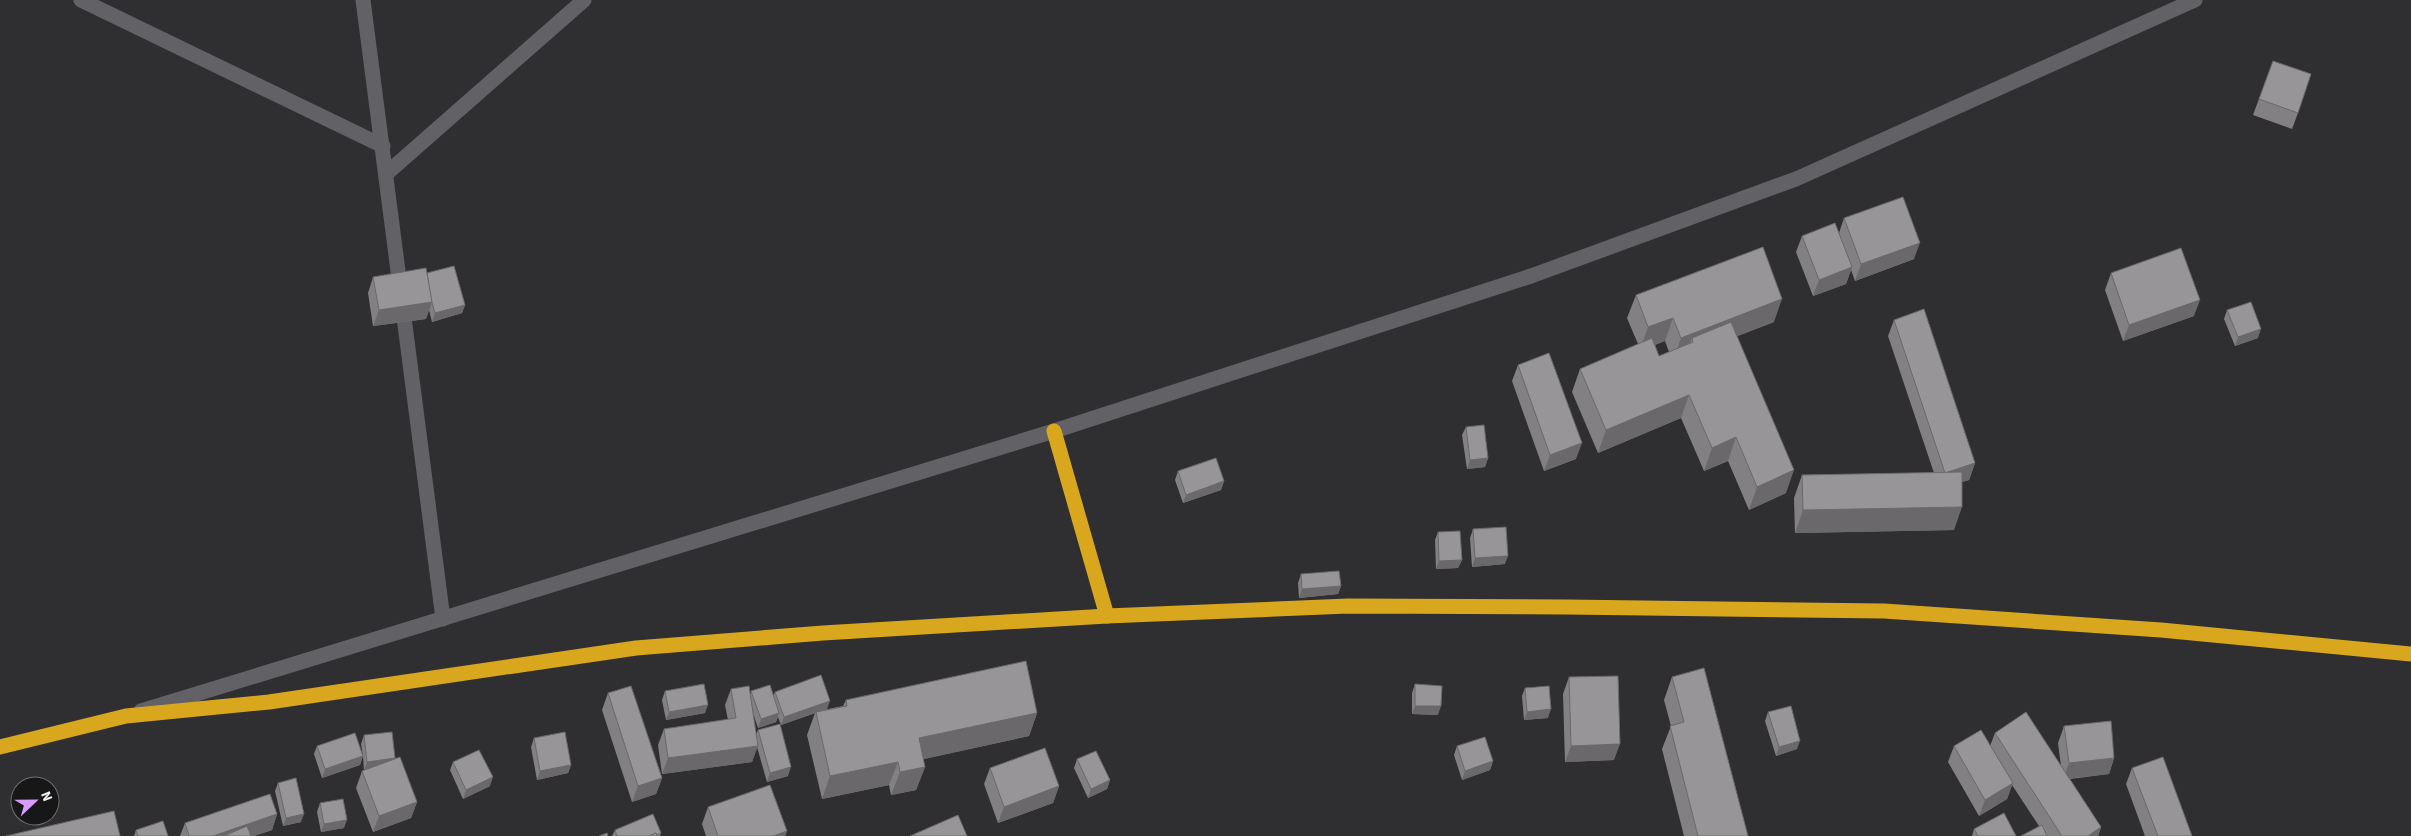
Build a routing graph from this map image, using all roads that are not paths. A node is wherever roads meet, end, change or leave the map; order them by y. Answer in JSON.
{"nodes":[{"id":1,"x":81,"y":0,"type":"edge"},
{"id":2,"x":364,"y":0,"type":"edge"},
{"id":3,"x":584,"y":0,"type":"edge"},
{"id":4,"x":2195,"y":0,"type":"edge"},
{"id":5,"x":382,"y":146,"type":"junction"},
{"id":6,"x":386,"y":174,"type":"junction"},
{"id":7,"x":1054,"y":431,"type":"junction"},
{"id":8,"x":1108,"y":616,"type":"junction"},
{"id":9,"x":443,"y":619,"type":"junction"},
{"id":10,"x":2411,"y":654,"type":"edge"},
{"id":11,"x":126,"y":716,"type":"junction"},
{"id":12,"x":0,"y":747,"type":"edge"}],
"edges":[{"from":1,"to":5,"type":"main road"},
{"from":2,"to":5,"type":"main road"},
{"from":3,"to":6,"type":"main road"},
{"from":4,"to":7,"type":"main road"},
{"from":5,"to":6,"type":"main road"},
{"from":6,"to":9,"type":"main road"},
{"from":7,"to":8,"type":"highway"},
{"from":7,"to":9,"type":"main road"},
{"from":8,"to":10,"type":"highway"},
{"from":8,"to":11,"type":"highway"},
{"from":9,"to":11,"type":"main road"},
{"from":11,"to":12,"type":"highway"}]}
